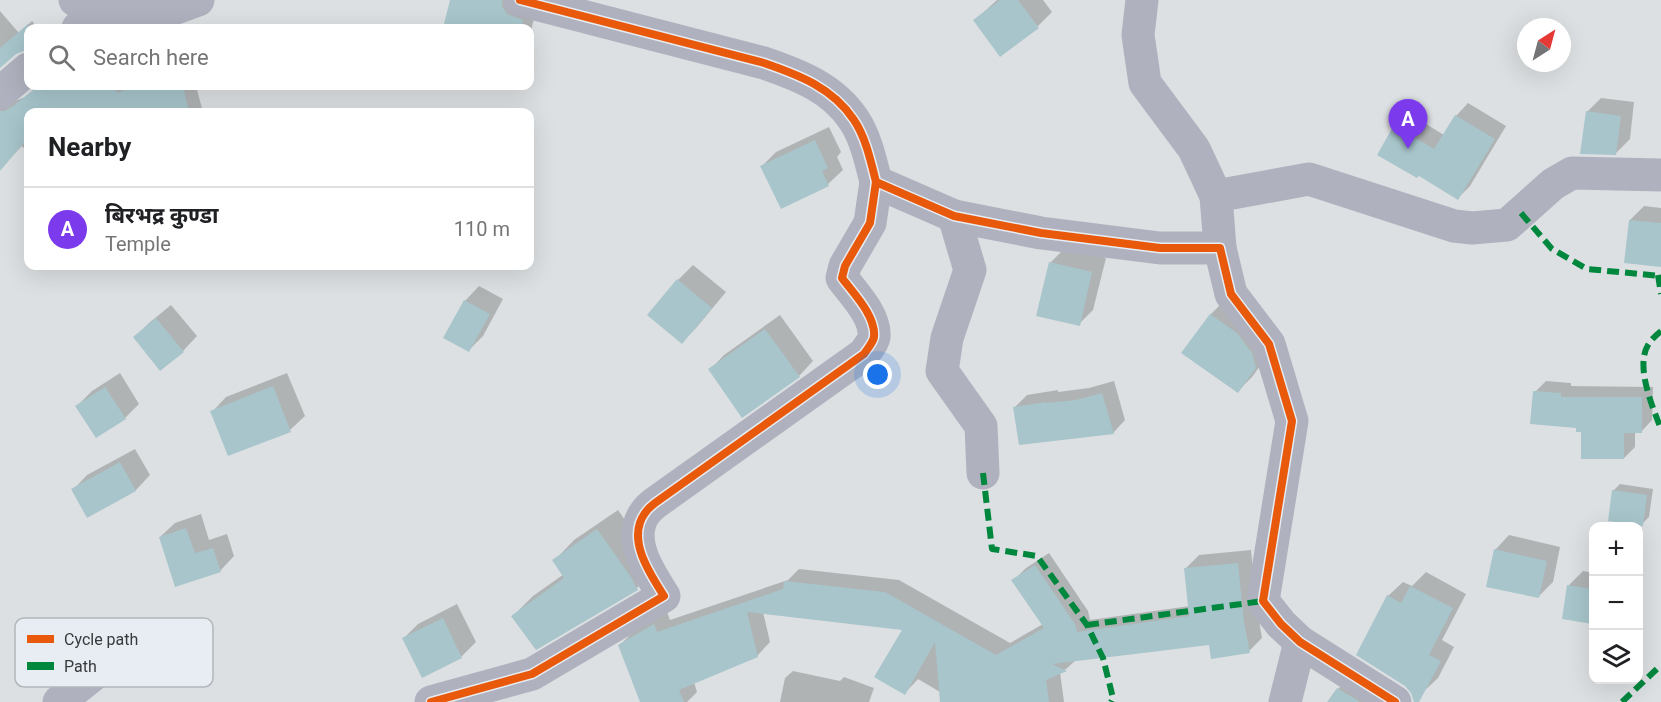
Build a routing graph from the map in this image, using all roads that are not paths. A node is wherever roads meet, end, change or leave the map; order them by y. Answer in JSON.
{"nodes":[{"id":1,"x":198,"y":0,"type":"edge"},
{"id":2,"x":520,"y":0,"type":"edge"},
{"id":3,"x":1142,"y":0,"type":"edge"},
{"id":4,"x":83,"y":14,"type":"edge"},
{"id":5,"x":24,"y":72,"type":"edge"},
{"id":6,"x":0,"y":93,"type":"edge"},
{"id":7,"x":1661,"y":175,"type":"edge"},
{"id":8,"x":876,"y":182,"type":"junction"},
{"id":9,"x":1216,"y":196,"type":"junction"},
{"id":10,"x":954,"y":216,"type":"junction"},
{"id":11,"x":1220,"y":249,"type":"junction"},
{"id":12,"x":983,"y":473,"type":"dead end"},
{"id":13,"x":1300,"y":642,"type":"junction"},
{"id":14,"x":78,"y":687,"type":"edge"},
{"id":15,"x":59,"y":702,"type":"edge"},
{"id":16,"x":430,"y":702,"type":"edge"},
{"id":17,"x":1285,"y":702,"type":"edge"},
{"id":18,"x":1395,"y":702,"type":"edge"}],
"edges":[{"from":1,"to":4,"type":"street"},
{"from":2,"to":8,"type":"street"},
{"from":3,"to":9,"type":"street"},
{"from":5,"to":6,"type":"street"},
{"from":7,"to":9,"type":"street"},
{"from":8,"to":10,"type":"street"},
{"from":8,"to":16,"type":"street"},
{"from":9,"to":11,"type":"street"},
{"from":10,"to":11,"type":"street"},
{"from":10,"to":12,"type":"street"},
{"from":11,"to":13,"type":"street"},
{"from":13,"to":17,"type":"street"},
{"from":13,"to":18,"type":"street"},
{"from":14,"to":15,"type":"street"}]}
